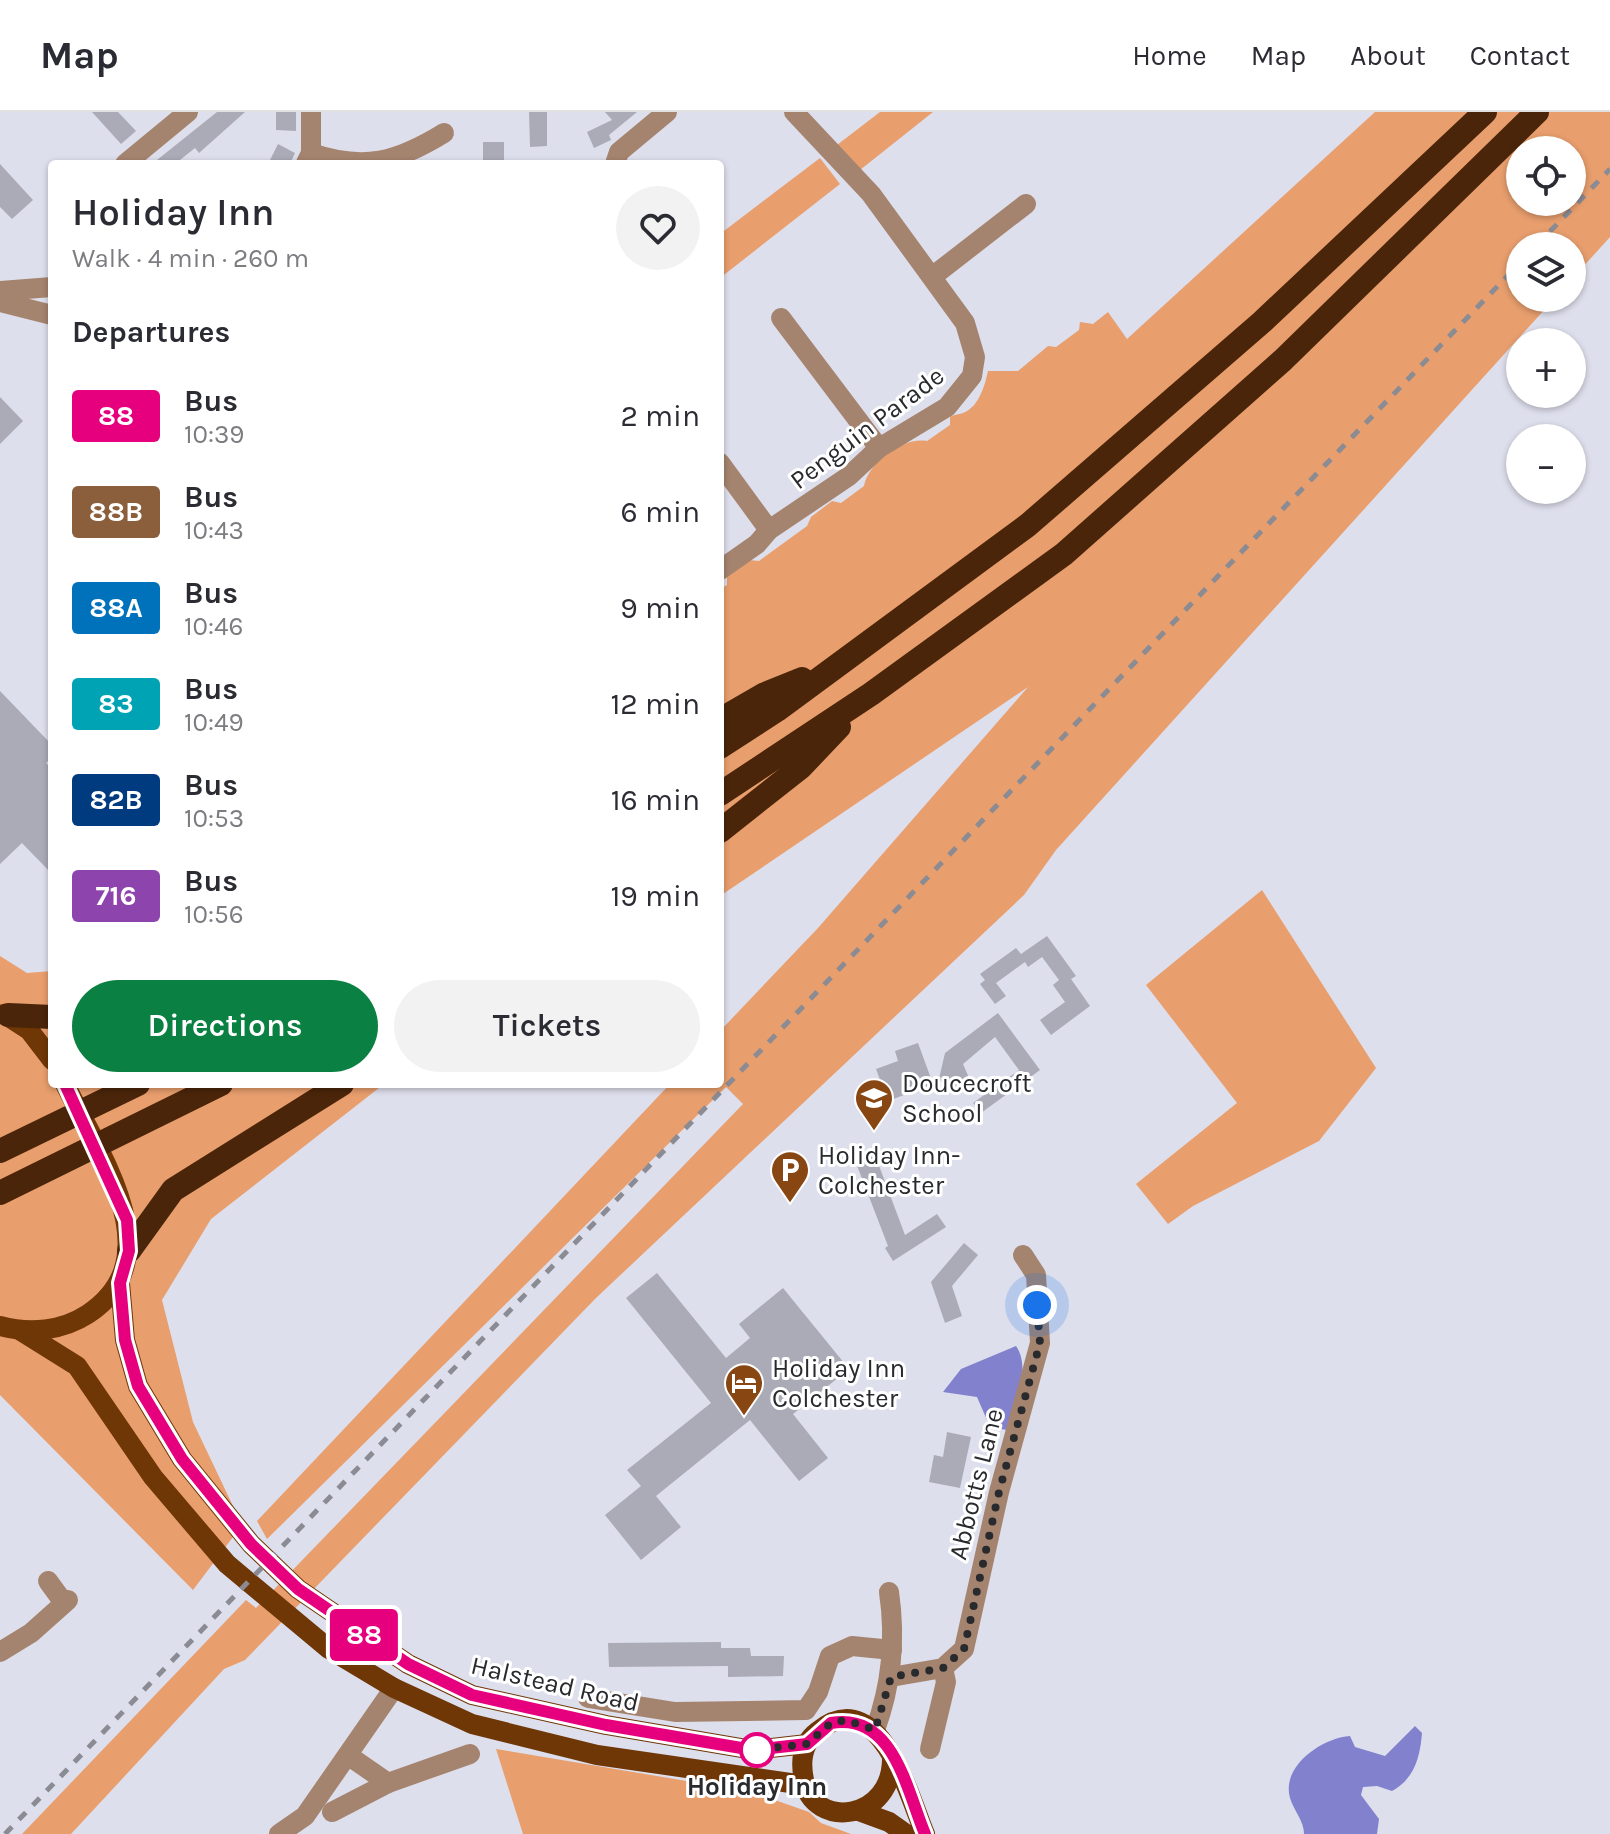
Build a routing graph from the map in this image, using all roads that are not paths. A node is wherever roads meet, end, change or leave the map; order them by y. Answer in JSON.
{"nodes":[{"id":1,"x":188,"y":112,"type":"edge"},
{"id":2,"x":311,"y":112,"type":"edge"},
{"id":3,"x":667,"y":112,"type":"edge"},
{"id":4,"x":794,"y":112,"type":"edge"},
{"id":5,"x":1485,"y":112,"type":"edge"},
{"id":6,"x":1537,"y":112,"type":"edge"},
{"id":7,"x":444,"y":133,"type":"dead end"},
{"id":8,"x":308,"y":159,"type":"edge"},
{"id":9,"x":130,"y":160,"type":"edge"},
{"id":10,"x":388,"y":160,"type":"edge"},
{"id":11,"x":616,"y":160,"type":"edge"},
{"id":12,"x":1026,"y":204,"type":"dead end"},
{"id":13,"x":933,"y":276,"type":"junction"},
{"id":14,"x":48,"y":288,"type":"edge"},
{"id":15,"x":0,"y":291,"type":"edge"},
{"id":16,"x":0,"y":302,"type":"edge"},
{"id":17,"x":48,"y":312,"type":"edge"},
{"id":18,"x":781,"y":318,"type":"dead end"},
{"id":19,"x":879,"y":448,"type":"junction"},
{"id":20,"x":724,"y":468,"type":"edge"},
{"id":21,"x":769,"y":530,"type":"junction"},
{"id":22,"x":724,"y":567,"type":"edge"},
{"id":23,"x":834,"y":666,"type":"junction"},
{"id":24,"x":871,"y":694,"type":"junction"},
{"id":25,"x":724,"y":718,"type":"edge"},
{"id":26,"x":724,"y":744,"type":"edge"},
{"id":27,"x":724,"y":791,"type":"edge"},
{"id":28,"x":724,"y":828,"type":"edge"},
{"id":29,"x":4,"y":1014,"type":"edge"},
{"id":30,"x":48,"y":1017,"type":"edge"},
{"id":31,"x":48,"y":1055,"type":"edge"},
{"id":32,"x":67,"y":1088,"type":"edge"},
{"id":33,"x":130,"y":1088,"type":"edge"},
{"id":34,"x":213,"y":1088,"type":"edge"},
{"id":35,"x":336,"y":1088,"type":"edge"},
{"id":36,"x":0,"y":1151,"type":"edge"},
{"id":37,"x":0,"y":1193,"type":"edge"},
{"id":38,"x":129,"y":1251,"type":"junction"},
{"id":39,"x":1023,"y":1255,"type":"dead end"},
{"id":40,"x":120,"y":1283,"type":"junction"},
{"id":41,"x":0,"y":1326,"type":"edge"},
{"id":42,"x":21,"y":1331,"type":"junction"},
{"id":43,"x":48,"y":1581,"type":"dead end"},
{"id":44,"x":889,"y":1592,"type":"dead end"},
{"id":45,"x":892,"y":1650,"type":"junction"},
{"id":46,"x":0,"y":1652,"type":"edge"},
{"id":47,"x":943,"y":1668,"type":"junction"},
{"id":48,"x":891,"y":1677,"type":"junction"},
{"id":49,"x":394,"y":1688,"type":"junction"},
{"id":50,"x":588,"y":1698,"type":"dead end"},
{"id":51,"x":875,"y":1730,"type":"junction"},
{"id":52,"x":807,"y":1744,"type":"junction"},
{"id":53,"x":930,"y":1749,"type":"dead end"},
{"id":54,"x":470,"y":1754,"type":"dead end"},
{"id":55,"x":349,"y":1756,"type":"junction"},
{"id":56,"x":892,"y":1756,"type":"junction"},
{"id":57,"x":388,"y":1783,"type":"junction"},
{"id":58,"x":804,"y":1785,"type":"junction"},
{"id":59,"x":859,"y":1811,"type":"junction"},
{"id":60,"x":332,"y":1812,"type":"dead end"},
{"id":61,"x":279,"y":1834,"type":"edge"},
{"id":62,"x":906,"y":1834,"type":"edge"},
{"id":63,"x":925,"y":1834,"type":"edge"}],
"edges":[{"from":1,"to":9,"type":"street"},
{"from":2,"to":8,"type":"street"},
{"from":3,"to":11,"type":"street"},
{"from":4,"to":13,"type":"street","name":"Penguin Parade"},
{"from":5,"to":23,"type":"highway"},
{"from":6,"to":24,"type":"highway"},
{"from":7,"to":10,"type":"street"},
{"from":12,"to":13,"type":"street"},
{"from":13,"to":19,"type":"street","name":"Penguin Parade"},
{"from":14,"to":15,"type":"street"},
{"from":16,"to":17,"type":"street"},
{"from":18,"to":19,"type":"street"},
{"from":19,"to":21,"type":"street","name":"Penguin Parade"},
{"from":20,"to":21,"type":"street"},
{"from":21,"to":22,"type":"street","name":"Penguin Parade"},
{"from":23,"to":25,"type":"highway"},
{"from":23,"to":26,"type":"highway"},
{"from":24,"to":27,"type":"highway"},
{"from":24,"to":28,"type":"highway"},
{"from":29,"to":30,"type":"highway"},
{"from":29,"to":31,"type":"main road"},
{"from":32,"to":38,"type":"main road"},
{"from":33,"to":36,"type":"highway"},
{"from":34,"to":37,"type":"highway"},
{"from":35,"to":38,"type":"highway"},
{"from":38,"to":40,"type":"main road"},
{"from":39,"to":47,"type":"street","name":"Abbotts Lane"},
{"from":40,"to":42,"type":"main road"},
{"from":40,"to":52,"type":"main road","name":"Halstead Road"},
{"from":41,"to":42,"type":"main road"},
{"from":42,"to":49,"type":"main road","name":"Halstead Road"},
{"from":43,"to":46,"type":"street"},
{"from":44,"to":45,"type":"street"},
{"from":45,"to":48,"type":"street"},
{"from":45,"to":50,"type":"street"},
{"from":47,"to":48,"type":"street"},
{"from":47,"to":53,"type":"street"},
{"from":48,"to":51,"type":"street"},
{"from":49,"to":55,"type":"street"},
{"from":49,"to":58,"type":"main road","name":"Halstead Road"},
{"from":51,"to":52,"type":"main road"},
{"from":51,"to":56,"type":"main road"},
{"from":52,"to":58,"type":"main road"},
{"from":54,"to":57,"type":"street"},
{"from":55,"to":57,"type":"street"},
{"from":55,"to":61,"type":"street"},
{"from":56,"to":59,"type":"main road"},
{"from":56,"to":63,"type":"main road"},
{"from":57,"to":60,"type":"street"},
{"from":58,"to":59,"type":"main road"},
{"from":59,"to":62,"type":"main road"}]}
